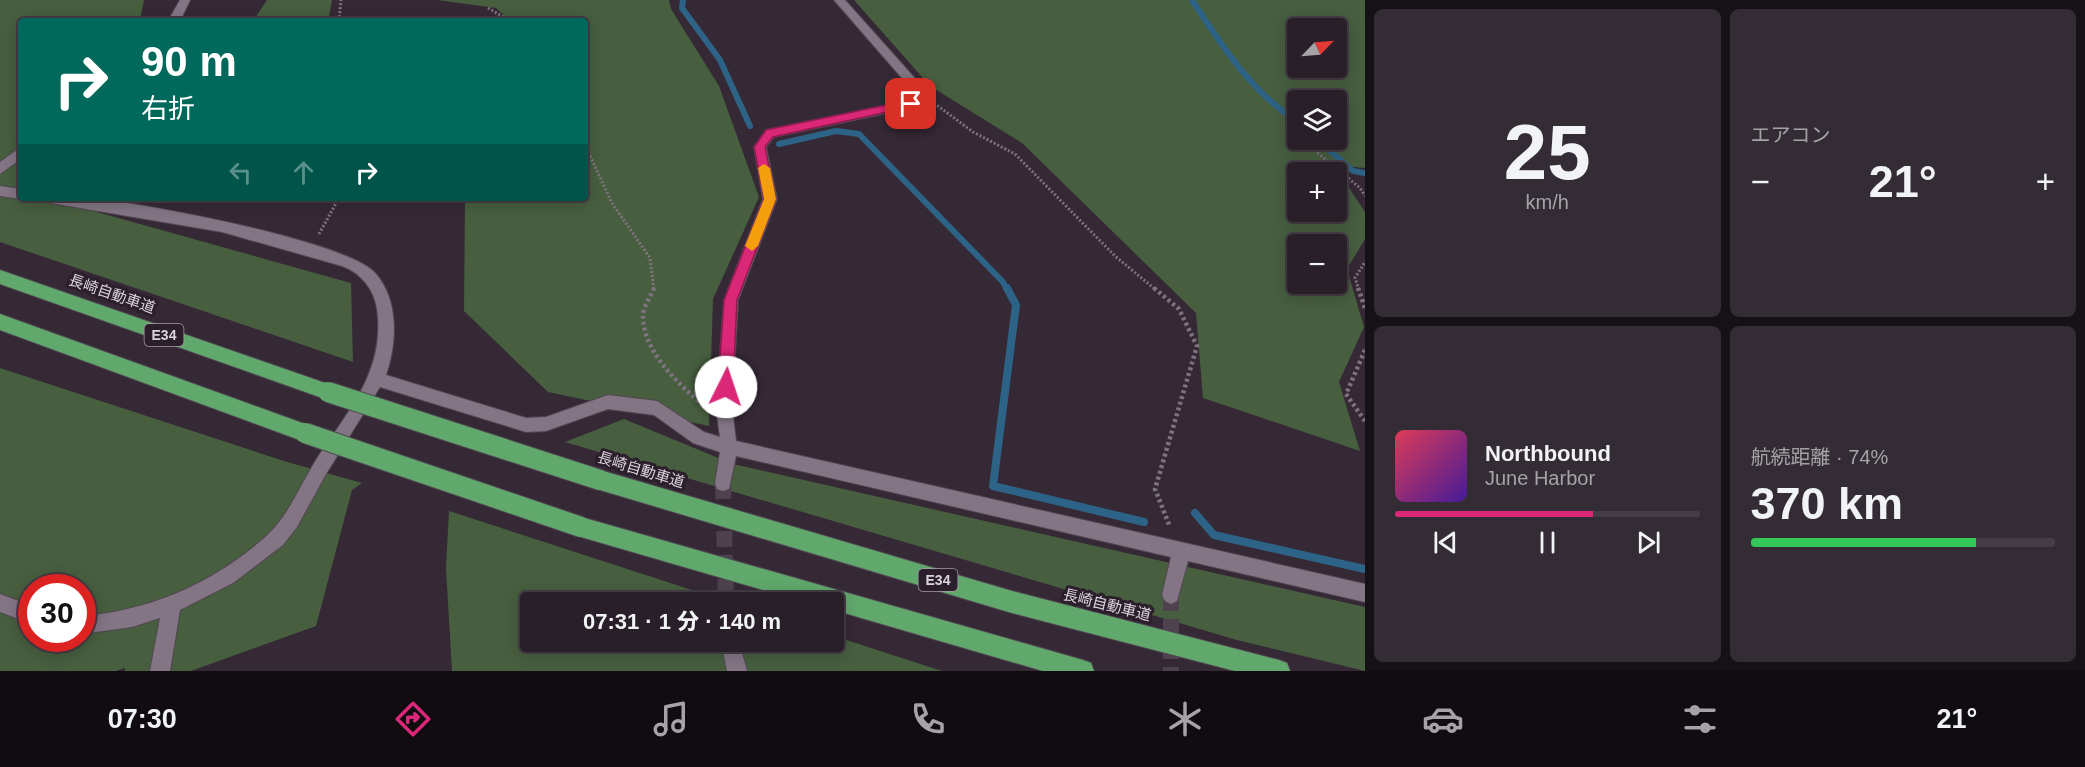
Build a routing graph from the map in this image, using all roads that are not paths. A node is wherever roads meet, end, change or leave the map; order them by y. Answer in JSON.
{"nodes":[{"id":1,"x":185,"y":0,"type":"edge"},
{"id":2,"x":838,"y":0,"type":"edge"},
{"id":3,"x":176,"y":18,"type":"edge"},
{"id":4,"x":18,"y":154,"type":"edge"},
{"id":5,"x":0,"y":168,"type":"edge"},
{"id":6,"x":0,"y":190,"type":"edge"},
{"id":7,"x":18,"y":193,"type":"edge"},
{"id":8,"x":68,"y":201,"type":"edge"},
{"id":9,"x":0,"y":277,"type":"edge"},
{"id":10,"x":0,"y":322,"type":"edge"},
{"id":11,"x":377,"y":379,"type":"junction"},
{"id":12,"x":729,"y":447,"type":"junction"},
{"id":13,"x":723,"y":483,"type":"tunnel mouth"},
{"id":14,"x":1180,"y":551,"type":"junction"},
{"id":15,"x":1365,"y":593,"type":"edge"},
{"id":16,"x":1171,"y":595,"type":"tunnel mouth"},
{"id":17,"x":0,"y":603,"type":"edge"},
{"id":18,"x":172,"y":605,"type":"junction"},
{"id":19,"x":18,"y":610,"type":"edge"},
{"id":20,"x":96,"y":624,"type":"edge"},
{"id":21,"x":732,"y":652,"type":"edge"},
{"id":22,"x":160,"y":671,"type":"edge"},
{"id":23,"x":737,"y":671,"type":"edge"},
{"id":24,"x":1083,"y":671,"type":"edge"},
{"id":25,"x":1279,"y":671,"type":"edge"}],
"edges":[{"from":1,"to":3,"type":"street"},
{"from":2,"to":12,"type":"street"},
{"from":4,"to":5,"type":"street"},
{"from":6,"to":7,"type":"street"},
{"from":8,"to":11,"type":"street"},
{"from":9,"to":25,"type":"highway","name":"長崎自動車道","number":"E34","bridge":true},
{"from":10,"to":24,"type":"highway","bridge":true},
{"from":11,"to":12,"type":"street"},
{"from":11,"to":18,"type":"street"},
{"from":12,"to":13,"type":"street"},
{"from":12,"to":14,"type":"street"},
{"from":14,"to":15,"type":"street"},
{"from":14,"to":16,"type":"street"},
{"from":17,"to":19,"type":"street"},
{"from":18,"to":20,"type":"street"},
{"from":18,"to":22,"type":"street"},
{"from":21,"to":23,"type":"street"}]}
